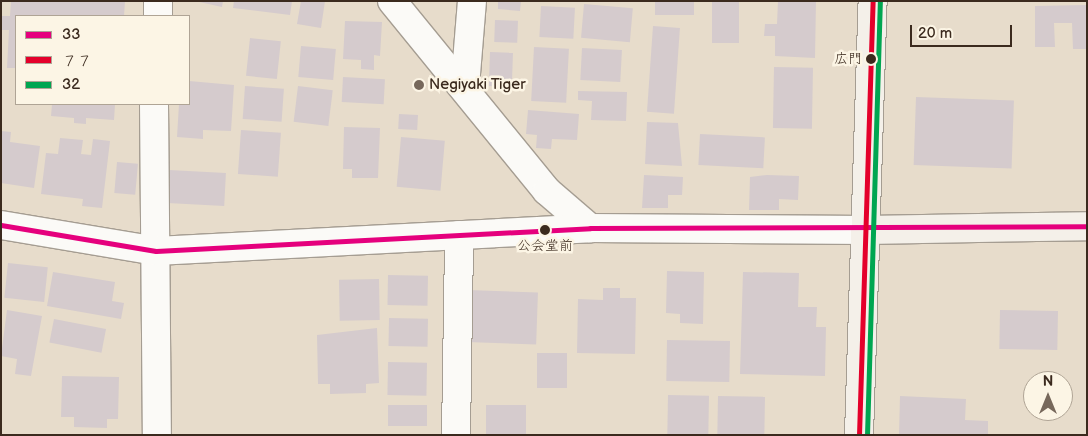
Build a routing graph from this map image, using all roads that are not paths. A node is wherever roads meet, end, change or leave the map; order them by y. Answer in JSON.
{"nodes":[{"id":1,"x":158,"y":1,"type":"edge"},
{"id":2,"x":392,"y":1,"type":"edge"},
{"id":3,"x":472,"y":1,"type":"edge"},
{"id":4,"x":873,"y":1,"type":"edge"},
{"id":5,"x":158,"y":15,"type":"edge"},
{"id":6,"x":466,"y":86,"type":"junction"},
{"id":7,"x":154,"y":105,"type":"edge"},
{"id":8,"x":1,"y":226,"type":"edge"},
{"id":9,"x":1087,"y":226,"type":"edge"},
{"id":10,"x":590,"y":228,"type":"junction"},
{"id":11,"x":867,"y":230,"type":"junction"},
{"id":12,"x":459,"y":235,"type":"junction"},
{"id":13,"x":156,"y":251,"type":"junction"},
{"id":14,"x":157,"y":435,"type":"edge"},
{"id":15,"x":456,"y":435,"type":"edge"},
{"id":16,"x":859,"y":435,"type":"edge"}],
"edges":[{"from":1,"to":5,"type":"street"},
{"from":2,"to":6,"type":"street"},
{"from":3,"to":6,"type":"street"},
{"from":4,"to":11,"type":"main road"},
{"from":6,"to":10,"type":"street"},
{"from":7,"to":13,"type":"street"},
{"from":8,"to":13,"type":"street"},
{"from":9,"to":11,"type":"main road"},
{"from":10,"to":11,"type":"street"},
{"from":10,"to":12,"type":"street"},
{"from":11,"to":16,"type":"main road"},
{"from":12,"to":13,"type":"street"},
{"from":12,"to":15,"type":"street"},
{"from":13,"to":14,"type":"street"}]}
